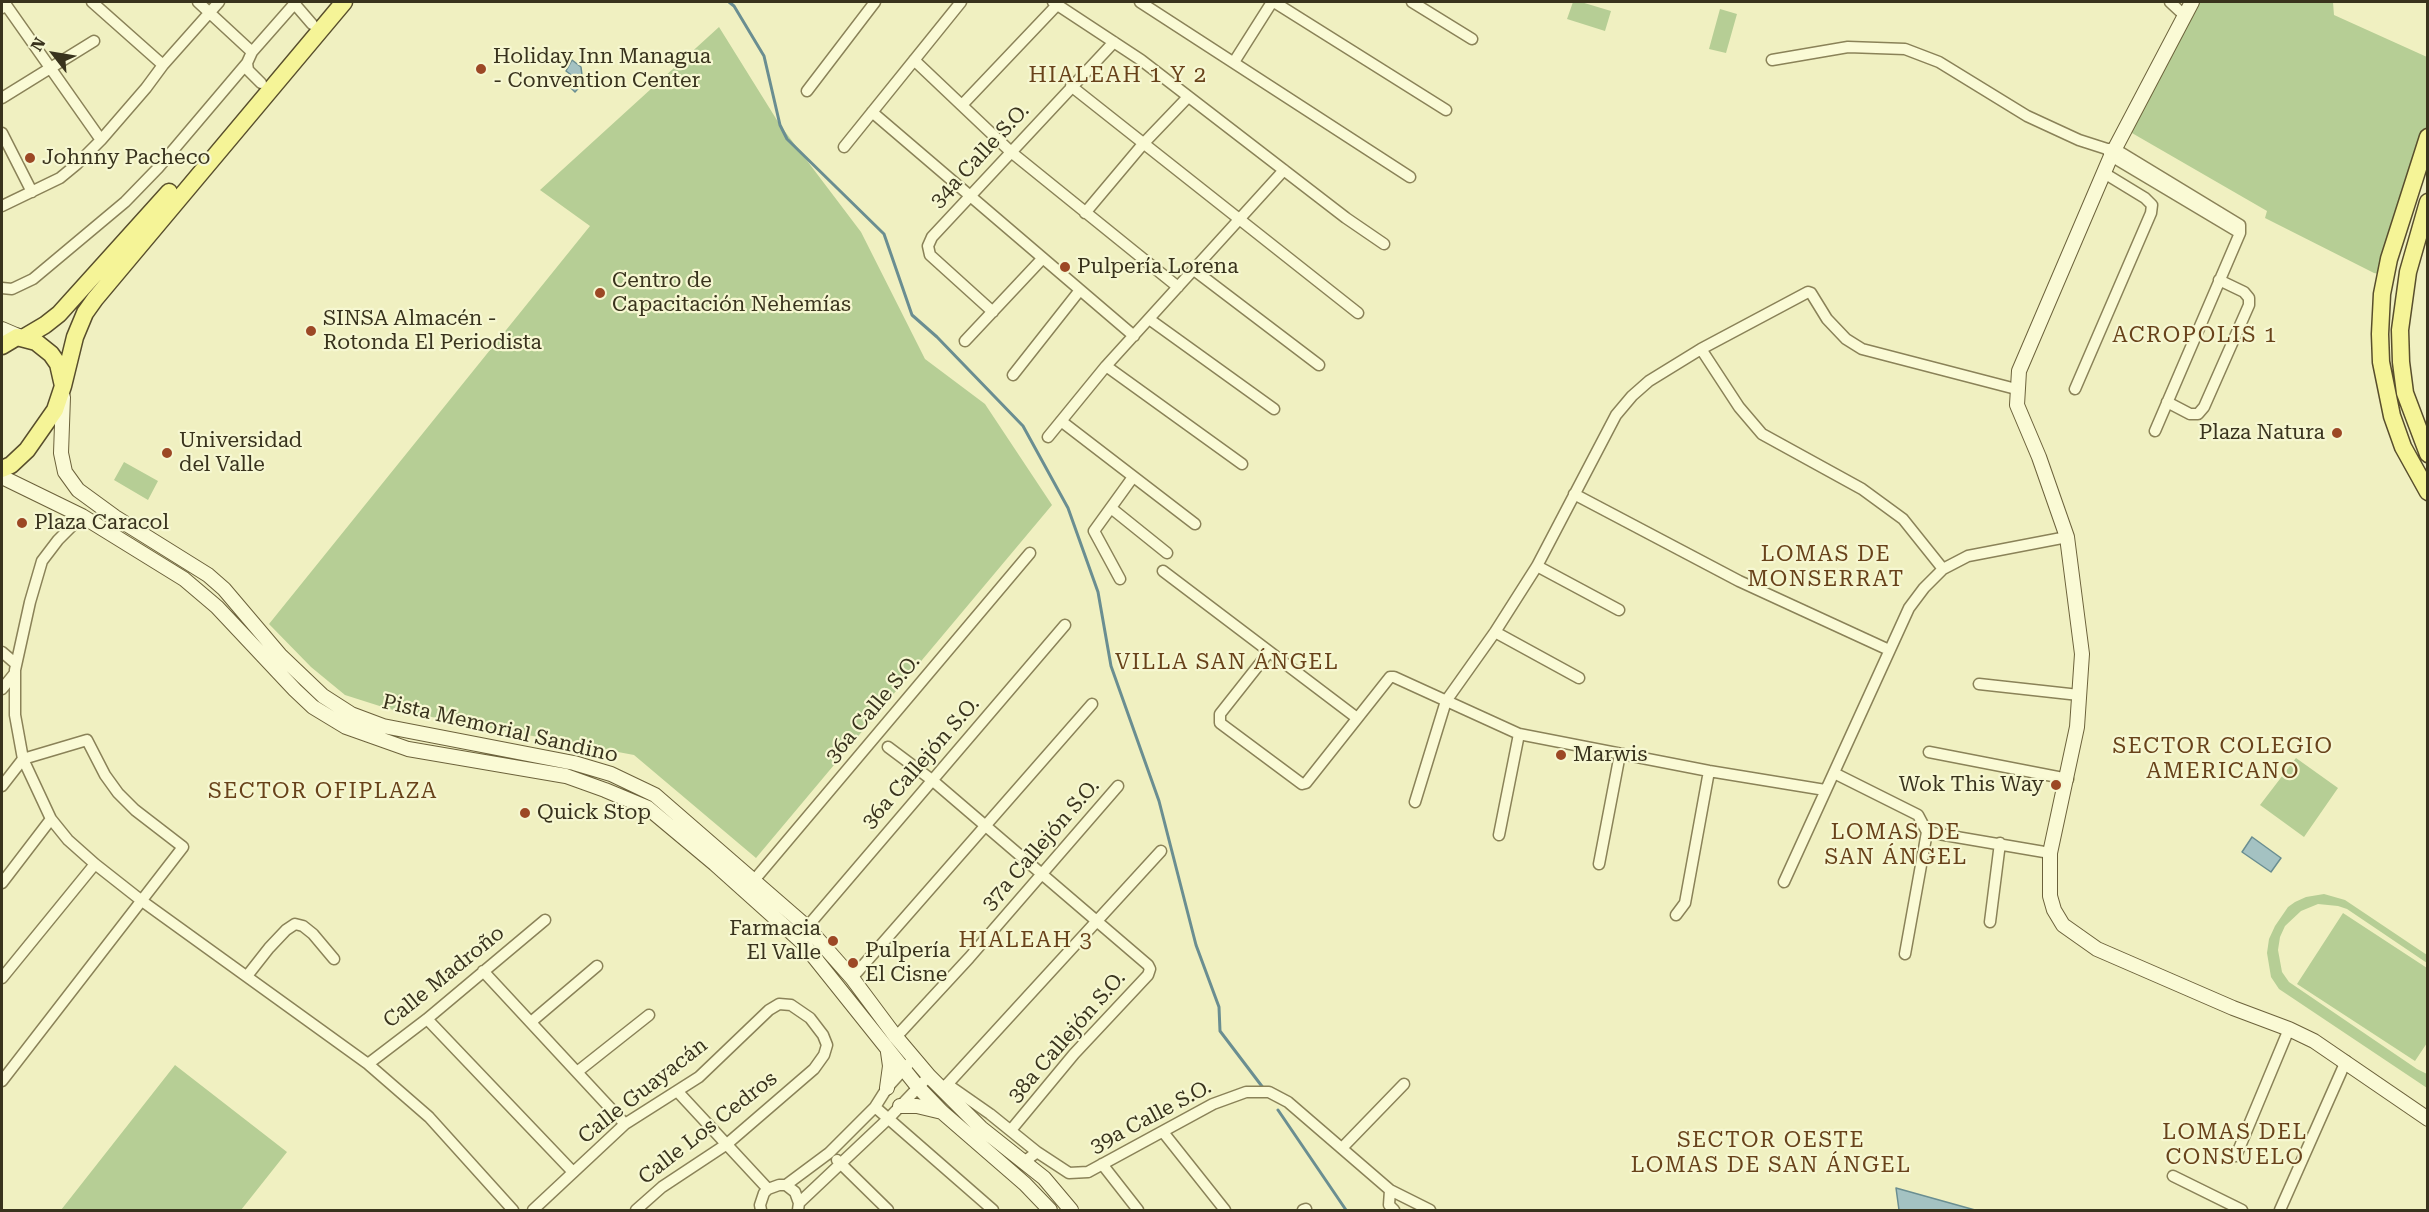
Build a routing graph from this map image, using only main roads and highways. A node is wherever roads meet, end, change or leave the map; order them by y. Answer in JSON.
{"nodes":[{"id":1,"x":331,"y":2,"type":"edge"},
{"id":2,"x":344,"y":2,"type":"edge"},
{"id":3,"x":2192,"y":2,"type":"edge"},
{"id":4,"x":2427,"y":137,"type":"edge"},
{"id":5,"x":2427,"y":202,"type":"edge"},
{"id":6,"x":2,"y":329,"type":"edge"},
{"id":7,"x":23,"y":338,"type":"junction"},
{"id":8,"x":2,"y":346,"type":"edge"},
{"id":9,"x":63,"y":386,"type":"junction"},
{"id":10,"x":2427,"y":454,"type":"edge"},
{"id":11,"x":2,"y":469,"type":"edge"},
{"id":12,"x":2,"y":477,"type":"edge"},
{"id":13,"x":2427,"y":492,"type":"edge"},
{"id":14,"x":423,"y":735,"type":"junction"},
{"id":15,"x":508,"y":752,"type":"junction"},
{"id":16,"x":465,"y":759,"type":"junction"},
{"id":17,"x":749,"y":886,"type":"junction"},
{"id":18,"x":888,"y":1052,"type":"junction"},
{"id":19,"x":887,"y":1088,"type":"road end"},
{"id":20,"x":900,"y":1106,"type":"road end"},
{"id":21,"x":942,"y":1112,"type":"junction"},
{"id":22,"x":2427,"y":1119,"type":"edge"},
{"id":23,"x":980,"y":1145,"type":"junction"},
{"id":24,"x":1024,"y":1162,"type":"junction"},
{"id":25,"x":1050,"y":1210,"type":"edge"},
{"id":26,"x":1071,"y":1210,"type":"edge"}],
"edges":[{"from":1,"to":7,"type":"main road"},
{"from":2,"to":9,"type":"main road"},
{"from":3,"to":22,"type":"main road"},
{"from":4,"to":13,"type":"main road"},
{"from":5,"to":10,"type":"main road"},
{"from":6,"to":7,"type":"main road"},
{"from":7,"to":8,"type":"main road"},
{"from":7,"to":9,"type":"main road"},
{"from":9,"to":11,"type":"main road"},
{"from":9,"to":14,"type":"main road","name":"Pista Memorial Sandino"},
{"from":12,"to":16,"type":"main road","name":"Pista Memorial Sandino"},
{"from":14,"to":15,"type":"main road","name":"Pista Memorial Sandino"},
{"from":14,"to":16,"type":"main road"},
{"from":15,"to":16,"type":"main road"},
{"from":15,"to":17,"type":"main road","name":"Pista Memorial Sandino"},
{"from":16,"to":17,"type":"main road","name":"Pista Memorial Sandino"},
{"from":17,"to":18,"type":"main road","name":"Pista Memorial Sandino"},
{"from":17,"to":24,"type":"main road","name":"Pista Memorial Sandino"},
{"from":18,"to":19,"type":"main road"},
{"from":18,"to":21,"type":"main road","name":"Pista Memorial Sandino"},
{"from":20,"to":21,"type":"main road"},
{"from":21,"to":23,"type":"main road","name":"Pista Memorial Sandino"},
{"from":23,"to":24,"type":"main road"},
{"from":23,"to":25,"type":"main road","name":"Pista Memorial Sandino"},
{"from":24,"to":26,"type":"main road","name":"Pista Memorial Sandino"}]}
